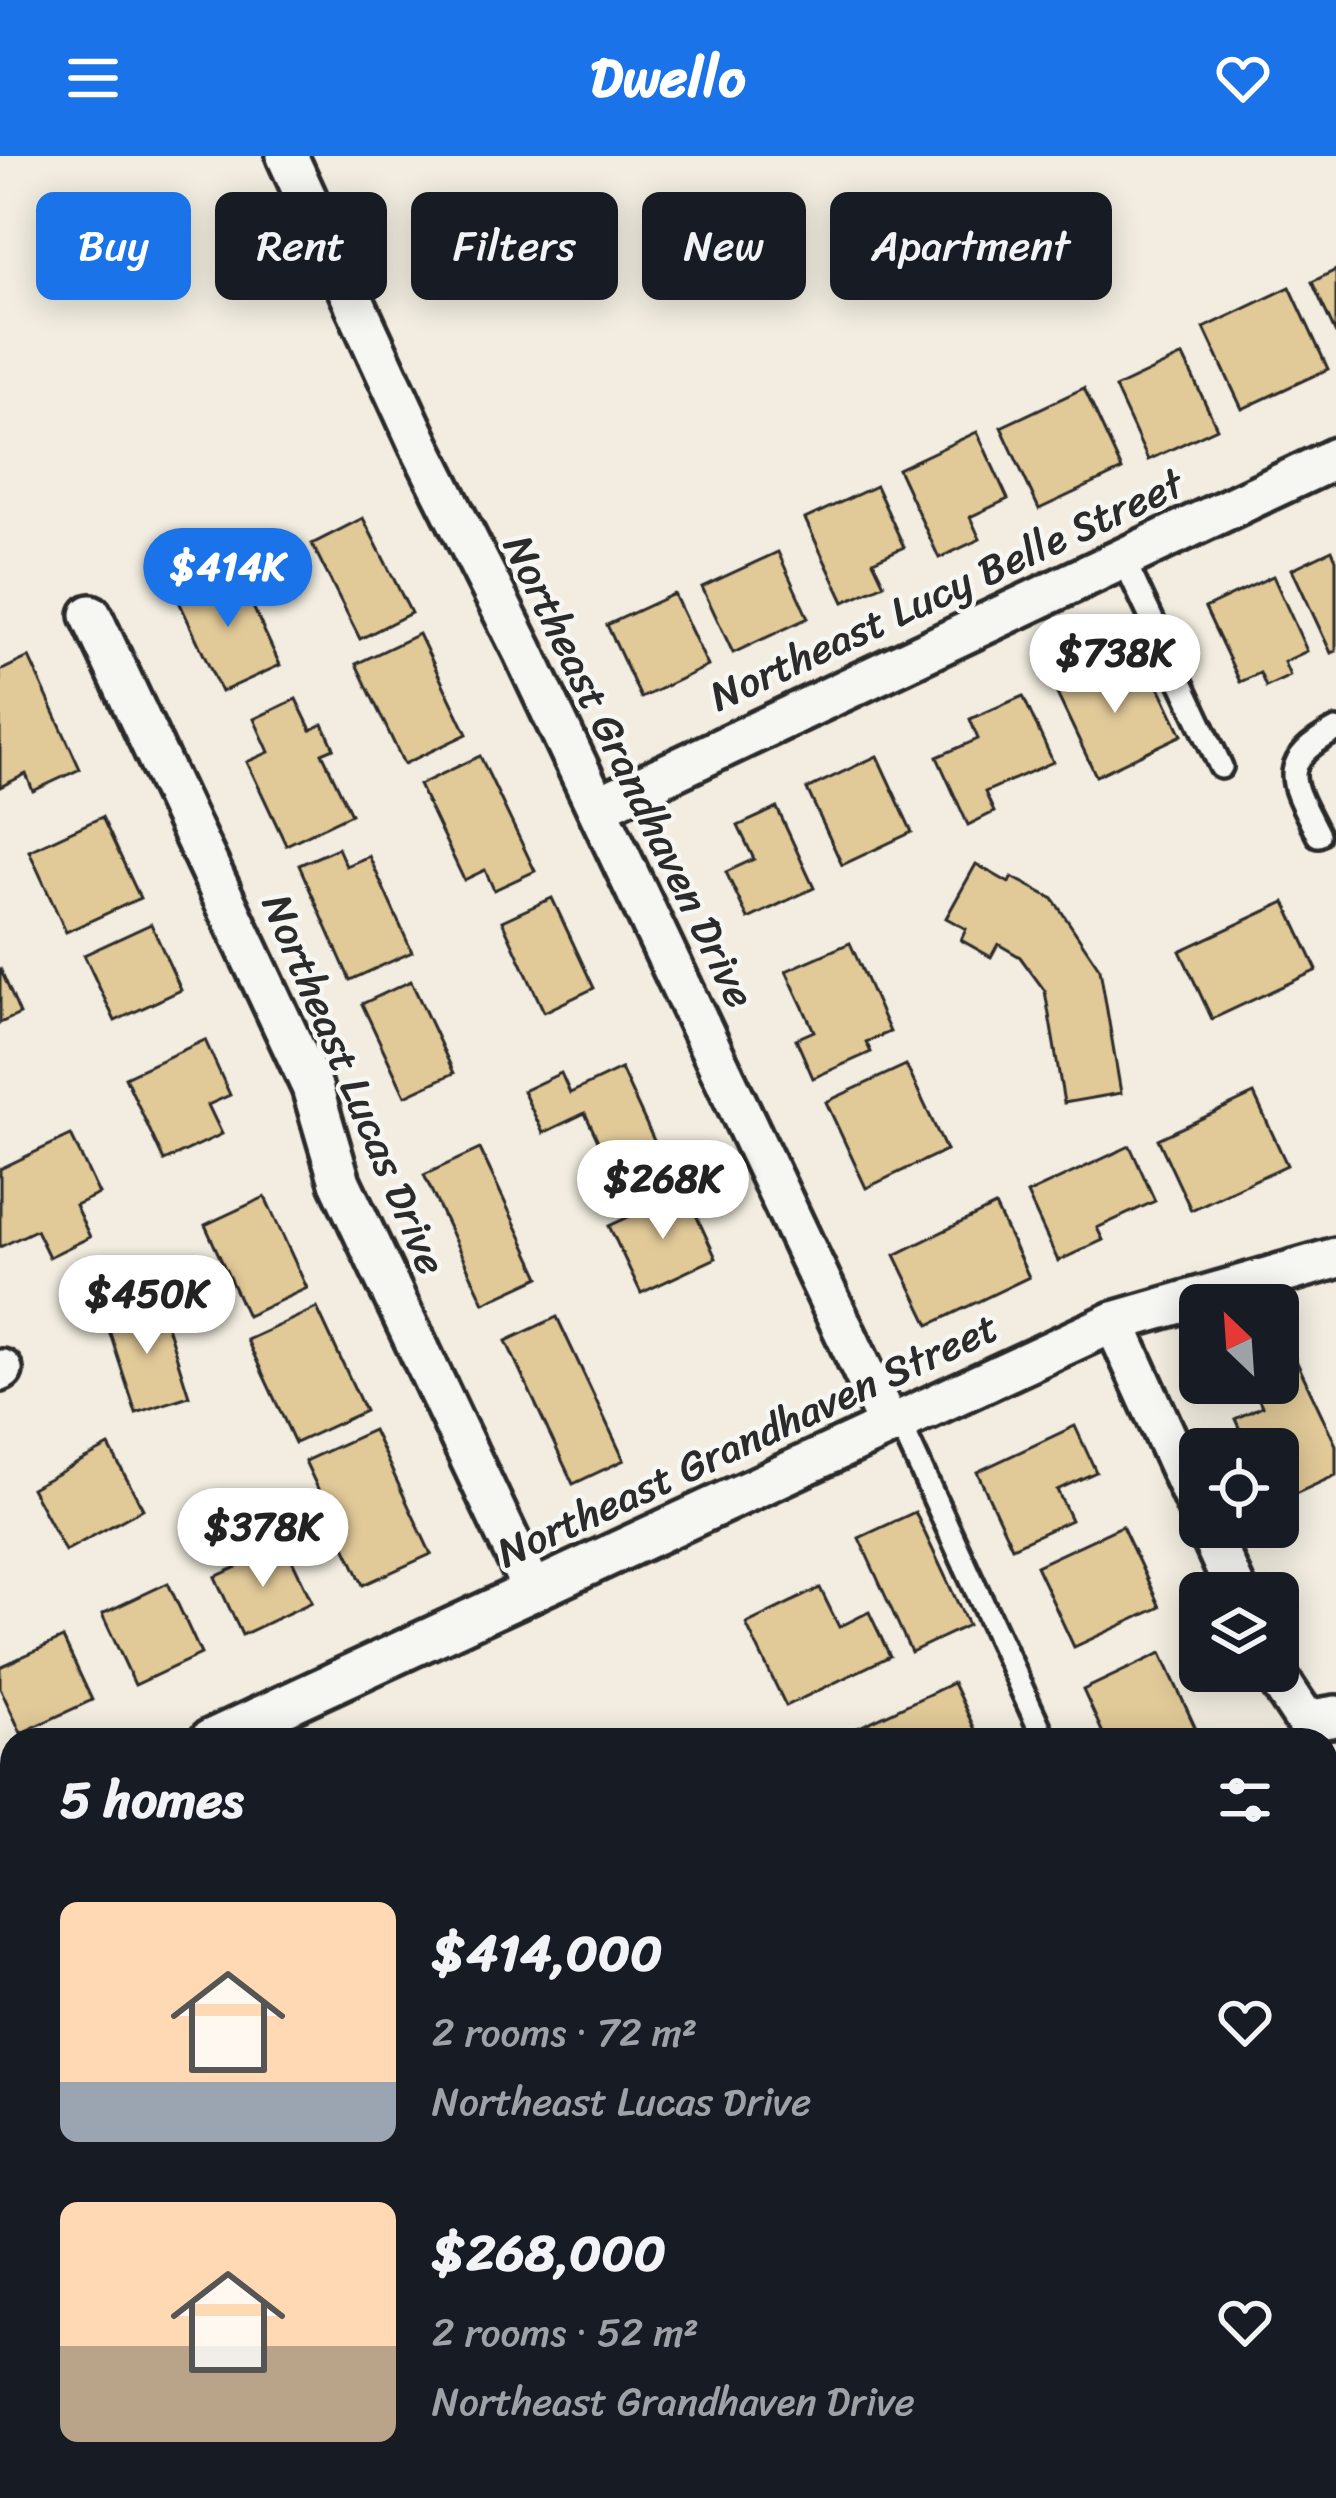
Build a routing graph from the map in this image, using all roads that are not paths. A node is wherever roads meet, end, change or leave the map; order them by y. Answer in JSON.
{"nodes":[{"id":1,"x":287,"y":156,"type":"edge"},
{"id":2,"x":1336,"y":458,"type":"edge"},
{"id":3,"x":1123,"y":558,"type":"junction"},
{"id":4,"x":91,"y":615,"type":"dead end"},
{"id":5,"x":1336,"y":730,"type":"edge"},
{"id":6,"x":1221,"y":767,"type":"dead end"},
{"id":7,"x":597,"y":807,"type":"junction"},
{"id":8,"x":1318,"y":835,"type":"dead end"},
{"id":9,"x":1336,"y":1258,"type":"edge"},
{"id":10,"x":1114,"y":1322,"type":"junction"},
{"id":11,"x":894,"y":1424,"type":"junction"},
{"id":12,"x":1179,"y":1466,"type":"edge"},
{"id":13,"x":533,"y":1591,"type":"junction"},
{"id":14,"x":1289,"y":1692,"type":"edge"},
{"id":15,"x":1314,"y":1726,"type":"edge"},
{"id":16,"x":236,"y":1728,"type":"edge"},
{"id":17,"x":1039,"y":1728,"type":"edge"}],
"edges":[{"from":1,"to":7,"type":"street","name":"Northeast Grandhaven Drive"},
{"from":2,"to":3,"type":"street","name":"Northeast Lucy Belle Street"},
{"from":3,"to":6,"type":"lane"},
{"from":3,"to":7,"type":"street","name":"Northeast Lucy Belle Street"},
{"from":4,"to":13,"type":"street","name":"Northeast Lucas Drive"},
{"from":5,"to":8,"type":"lane"},
{"from":7,"to":11,"type":"street","name":"Northeast Grandhaven Drive"},
{"from":9,"to":10,"type":"street","name":"Northeast Grandhaven Street"},
{"from":10,"to":11,"type":"street","name":"Northeast Grandhaven Street"},
{"from":10,"to":12,"type":"street"},
{"from":11,"to":13,"type":"street","name":"Northeast Grandhaven Street"},
{"from":11,"to":17,"type":"lane"},
{"from":13,"to":16,"type":"street","name":"Northeast Grandhaven Street"},
{"from":14,"to":15,"type":"street"}]}
